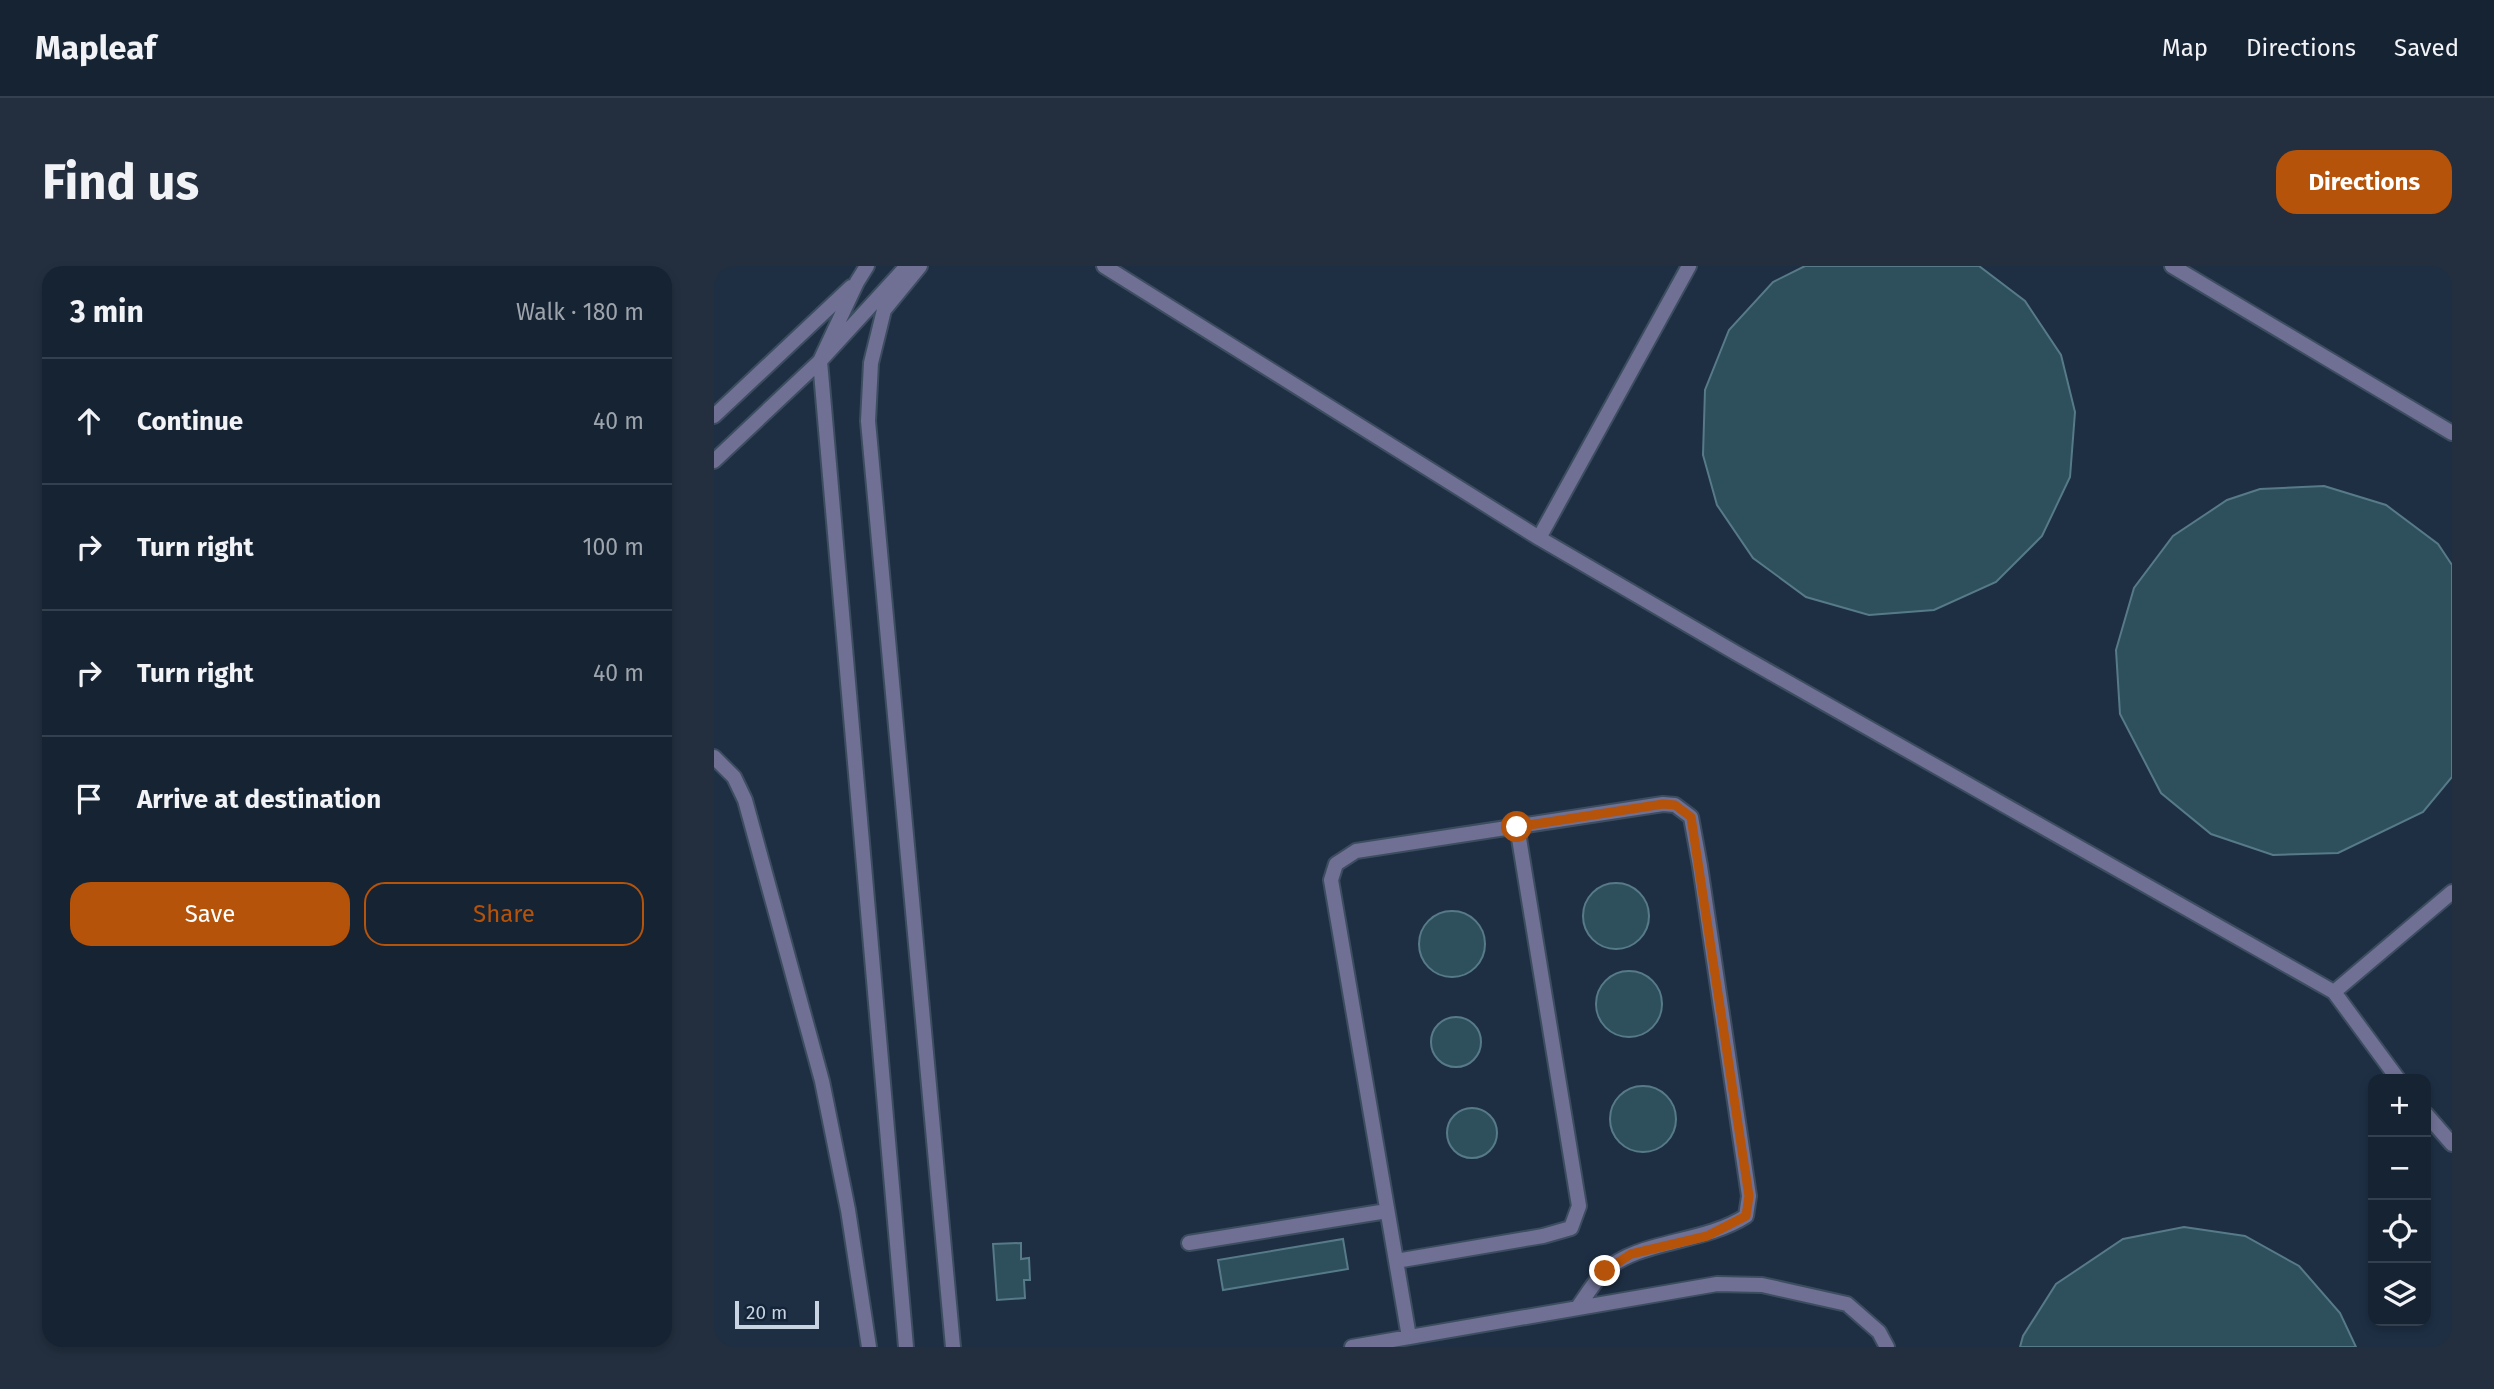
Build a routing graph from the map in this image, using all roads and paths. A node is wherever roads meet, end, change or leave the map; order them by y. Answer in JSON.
{"nodes":[{"id":1,"x":867,"y":266,"type":"edge"},
{"id":2,"x":907,"y":266,"type":"edge"},
{"id":3,"x":920,"y":266,"type":"edge"},
{"id":4,"x":1104,"y":266,"type":"edge"},
{"id":5,"x":1689,"y":266,"type":"edge"},
{"id":6,"x":2172,"y":266,"type":"edge"},
{"id":7,"x":857,"y":282,"type":"junction"},
{"id":8,"x":820,"y":361,"type":"junction"},
{"id":9,"x":714,"y":416,"type":"edge"},
{"id":10,"x":2452,"y":433,"type":"edge"},
{"id":11,"x":714,"y":461,"type":"edge"},
{"id":12,"x":1539,"y":538,"type":"junction"},
{"id":13,"x":714,"y":757,"type":"edge"},
{"id":14,"x":1517,"y":827,"type":"junction"},
{"id":15,"x":2452,"y":892,"type":"edge"},
{"id":16,"x":2334,"y":992,"type":"junction"},
{"id":17,"x":2394,"y":1074,"type":"edge"},
{"id":18,"x":2431,"y":1120,"type":"edge"},
{"id":19,"x":2452,"y":1144,"type":"edge"},
{"id":20,"x":1387,"y":1211,"type":"junction"},
{"id":21,"x":1189,"y":1243,"type":"dead end"},
{"id":22,"x":1396,"y":1261,"type":"junction"},
{"id":23,"x":1578,"y":1307,"type":"junction"},
{"id":24,"x":1409,"y":1337,"type":"junction"},
{"id":25,"x":869,"y":1347,"type":"edge"},
{"id":26,"x":906,"y":1347,"type":"edge"},
{"id":27,"x":953,"y":1347,"type":"edge"},
{"id":28,"x":1352,"y":1347,"type":"edge"},
{"id":29,"x":1887,"y":1347,"type":"edge"}],
"edges":[{"from":1,"to":7,"type":"lane"},
{"from":2,"to":8,"type":"lane"},
{"from":3,"to":27,"type":"lane"},
{"from":4,"to":12,"type":"lane"},
{"from":5,"to":12,"type":"lane"},
{"from":6,"to":10,"type":"lane"},
{"from":7,"to":8,"type":"lane"},
{"from":7,"to":9,"type":"lane"},
{"from":8,"to":11,"type":"lane"},
{"from":8,"to":26,"type":"lane"},
{"from":12,"to":16,"type":"lane"},
{"from":13,"to":25,"type":"lane"},
{"from":14,"to":20,"type":"lane"},
{"from":14,"to":22,"type":"lane"},
{"from":14,"to":23,"type":"lane"},
{"from":15,"to":16,"type":"lane"},
{"from":16,"to":17,"type":"lane"},
{"from":18,"to":19,"type":"lane"},
{"from":20,"to":21,"type":"lane"},
{"from":20,"to":22,"type":"lane"},
{"from":22,"to":24,"type":"lane"},
{"from":23,"to":24,"type":"lane"},
{"from":23,"to":29,"type":"lane"},
{"from":24,"to":28,"type":"lane"}]}
